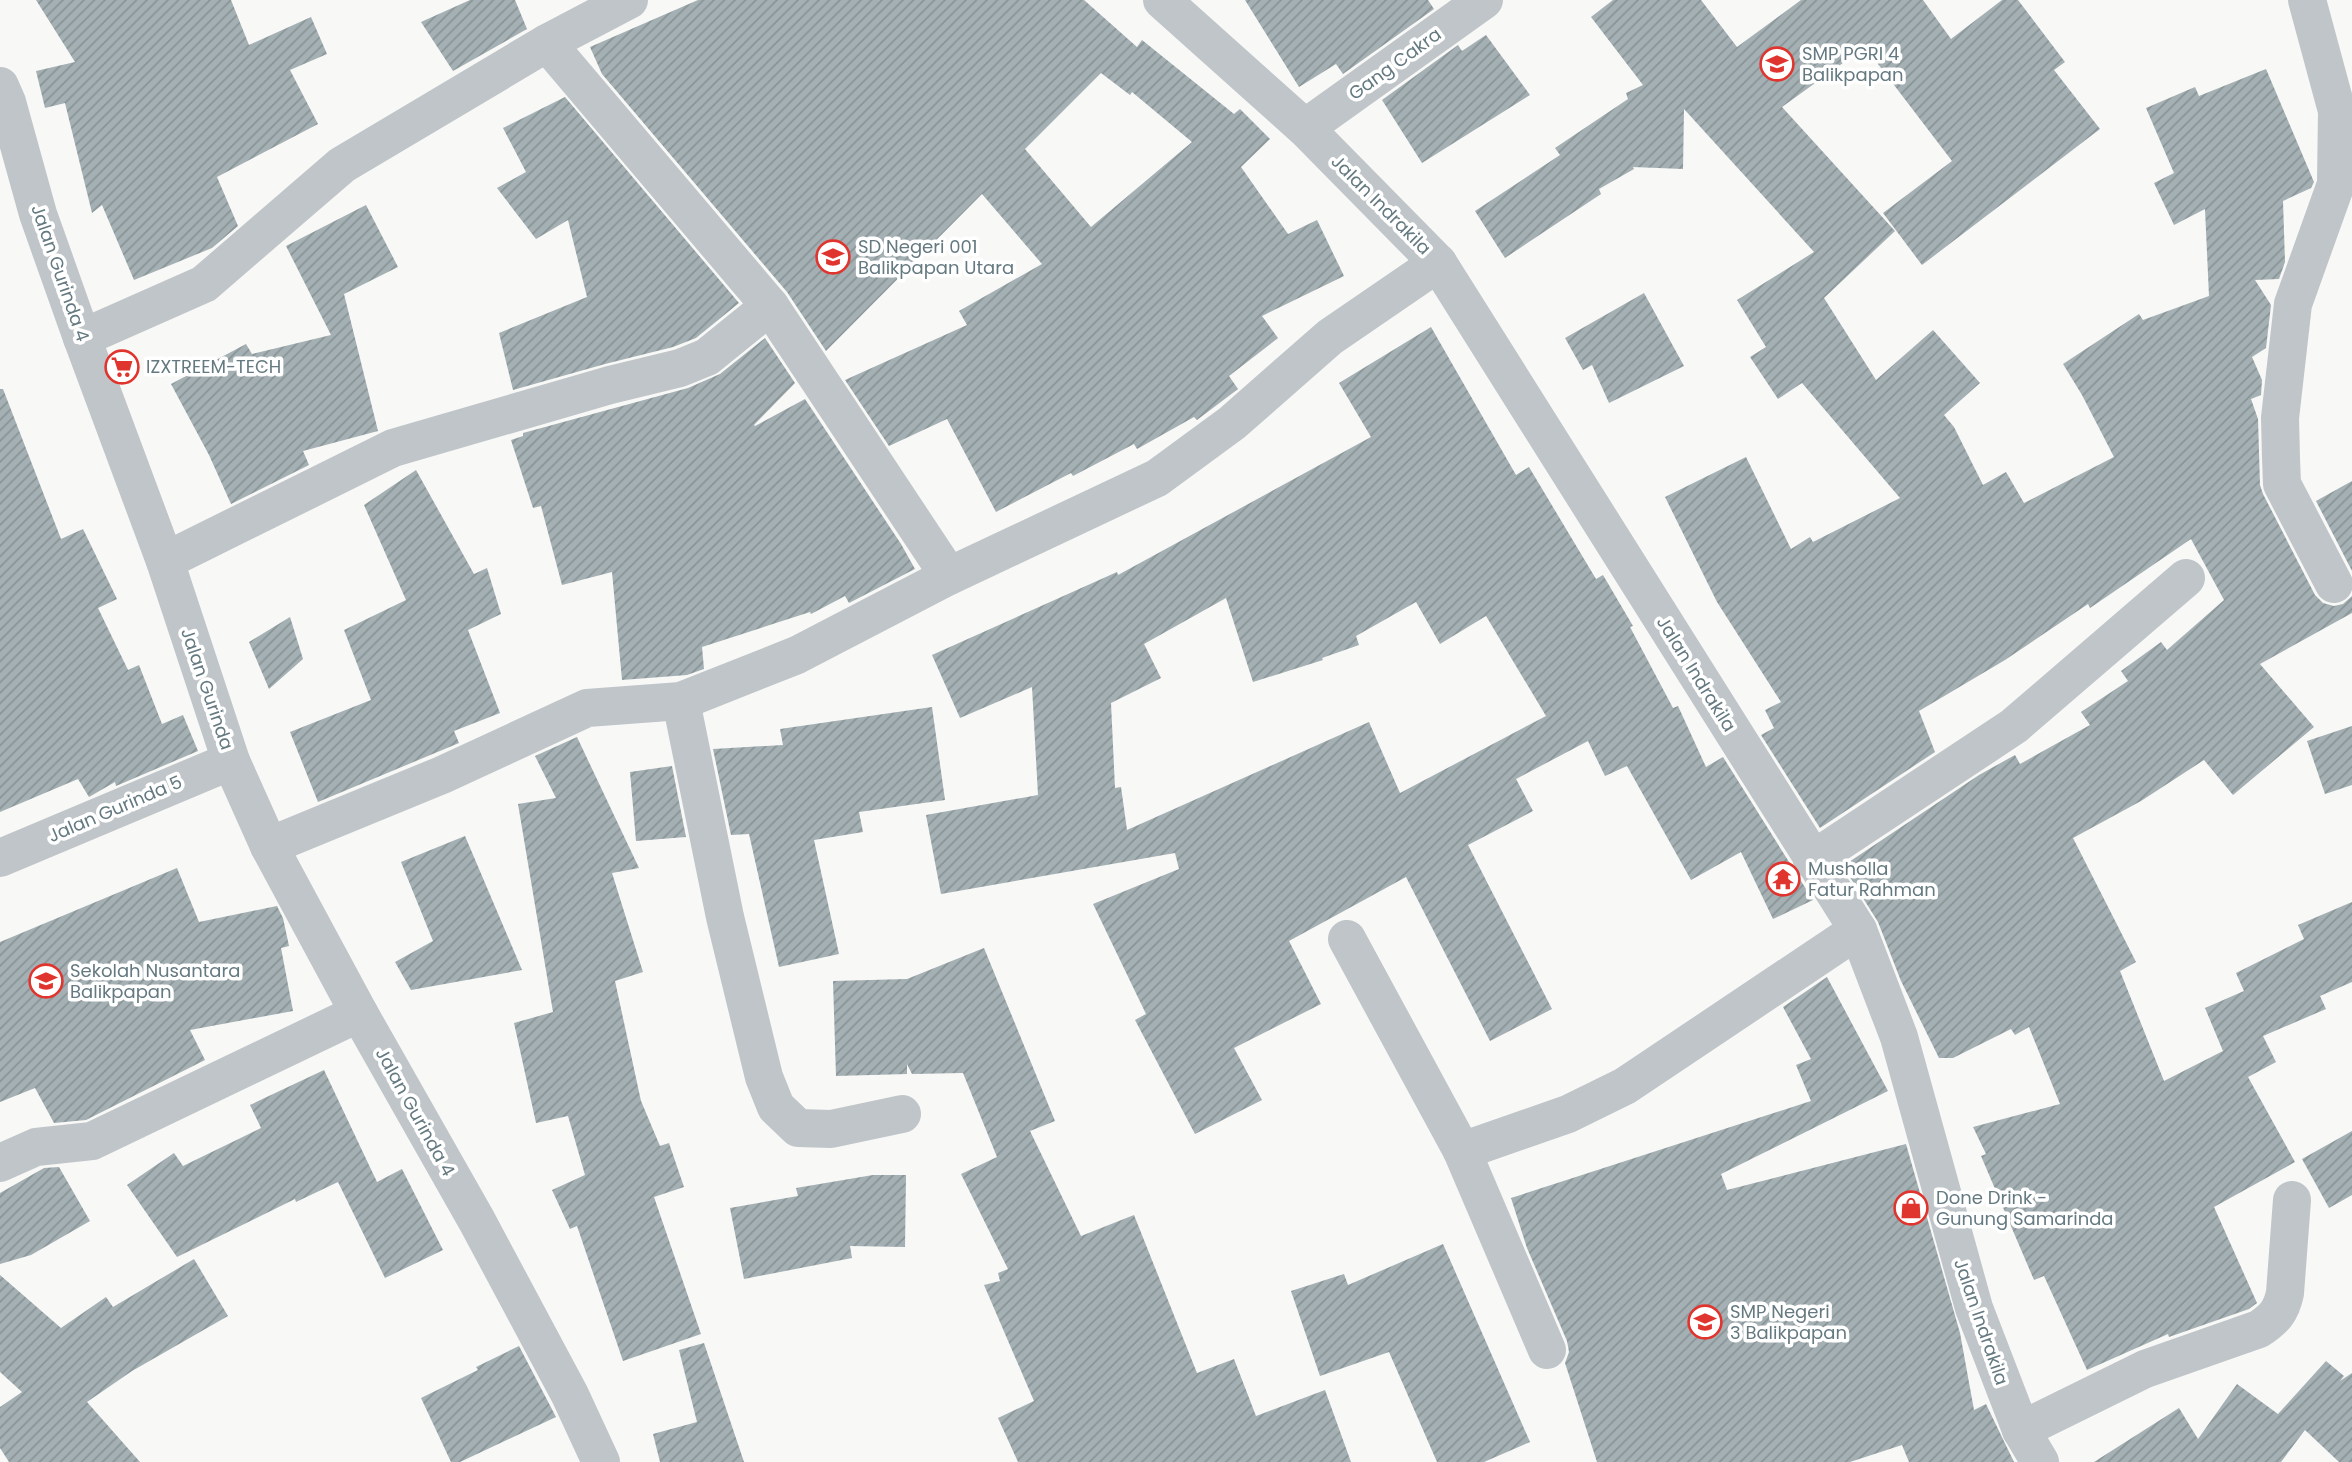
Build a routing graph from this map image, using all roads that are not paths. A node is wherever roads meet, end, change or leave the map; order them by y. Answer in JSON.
{"nodes":[{"id":1,"x":629,"y":0,"type":"edge"},
{"id":2,"x":1162,"y":0,"type":"edge"},
{"id":3,"x":1484,"y":0,"type":"edge"},
{"id":4,"x":2307,"y":0,"type":"edge"},
{"id":5,"x":547,"y":43,"type":"junction"},
{"id":6,"x":0,"y":86,"type":"edge"},
{"id":7,"x":1305,"y":128,"type":"junction"},
{"id":8,"x":1438,"y":263,"type":"junction"},
{"id":9,"x":770,"y":306,"type":"junction"},
{"id":10,"x":82,"y":338,"type":"junction"},
{"id":11,"x":165,"y":562,"type":"junction"},
{"id":12,"x":949,"y":576,"type":"junction"},
{"id":13,"x":2186,"y":578,"type":"dead end"},
{"id":14,"x":2334,"y":584,"type":"dead end"},
{"id":15,"x":182,"y":617,"type":"joint"},
{"id":16,"x":681,"y":701,"type":"junction"},
{"id":17,"x":231,"y":761,"type":"junction"},
{"id":18,"x":269,"y":846,"type":"junction"},
{"id":19,"x":0,"y":858,"type":"edge"},
{"id":20,"x":1812,"y":860,"type":"junction"},
{"id":21,"x":1858,"y":930,"type":"junction"},
{"id":22,"x":1347,"y":939,"type":"dead end"},
{"id":23,"x":359,"y":1013,"type":"junction"},
{"id":24,"x":902,"y":1114,"type":"dead end"},
{"id":25,"x":1462,"y":1151,"type":"junction"},
{"id":26,"x":0,"y":1163,"type":"edge"},
{"id":27,"x":2292,"y":1200,"type":"dead end"},
{"id":28,"x":1547,"y":1349,"type":"dead end"},
{"id":29,"x":2021,"y":1430,"type":"junction"},
{"id":30,"x":601,"y":1462,"type":"edge"},
{"id":31,"x":2040,"y":1462,"type":"edge"}],
"edges":[{"from":1,"to":5,"type":"street"},
{"from":2,"to":7,"type":"street","name":"Jalan Indrakila"},
{"from":3,"to":7,"type":"street","name":"Gang Cakra"},
{"from":4,"to":14,"type":"street"},
{"from":5,"to":9,"type":"street"},
{"from":5,"to":10,"type":"street"},
{"from":6,"to":10,"type":"street","name":"Jalan Gurinda 4"},
{"from":7,"to":8,"type":"street","name":"Jalan Indrakila"},
{"from":8,"to":12,"type":"street"},
{"from":8,"to":20,"type":"street","name":"Jalan Indrakila"},
{"from":9,"to":11,"type":"street"},
{"from":9,"to":12,"type":"street"},
{"from":10,"to":11,"type":"street","name":"Jalan Gurinda 4"},
{"from":11,"to":15,"type":"street","name":"Jalan Gurinda 4"},
{"from":12,"to":16,"type":"street"},
{"from":13,"to":20,"type":"street"},
{"from":15,"to":17,"type":"street","name":"Jalan Gurinda"},
{"from":16,"to":18,"type":"street"},
{"from":16,"to":24,"type":"street"},
{"from":17,"to":18,"type":"street","name":"Jalan Gurinda 4"},
{"from":17,"to":19,"type":"street","name":"Jalan Gurinda 5"},
{"from":18,"to":23,"type":"street","name":"Jalan Gurinda 4"},
{"from":20,"to":21,"type":"street","name":"Jalan Indrakila"},
{"from":21,"to":25,"type":"street"},
{"from":21,"to":29,"type":"street","name":"Jalan Indrakila"},
{"from":22,"to":25,"type":"street"},
{"from":23,"to":26,"type":"street"},
{"from":23,"to":30,"type":"street","name":"Jalan Gurinda 4"},
{"from":25,"to":28,"type":"street"},
{"from":27,"to":29,"type":"street"},
{"from":29,"to":31,"type":"street","name":"Jalan Indrakila"}]}
